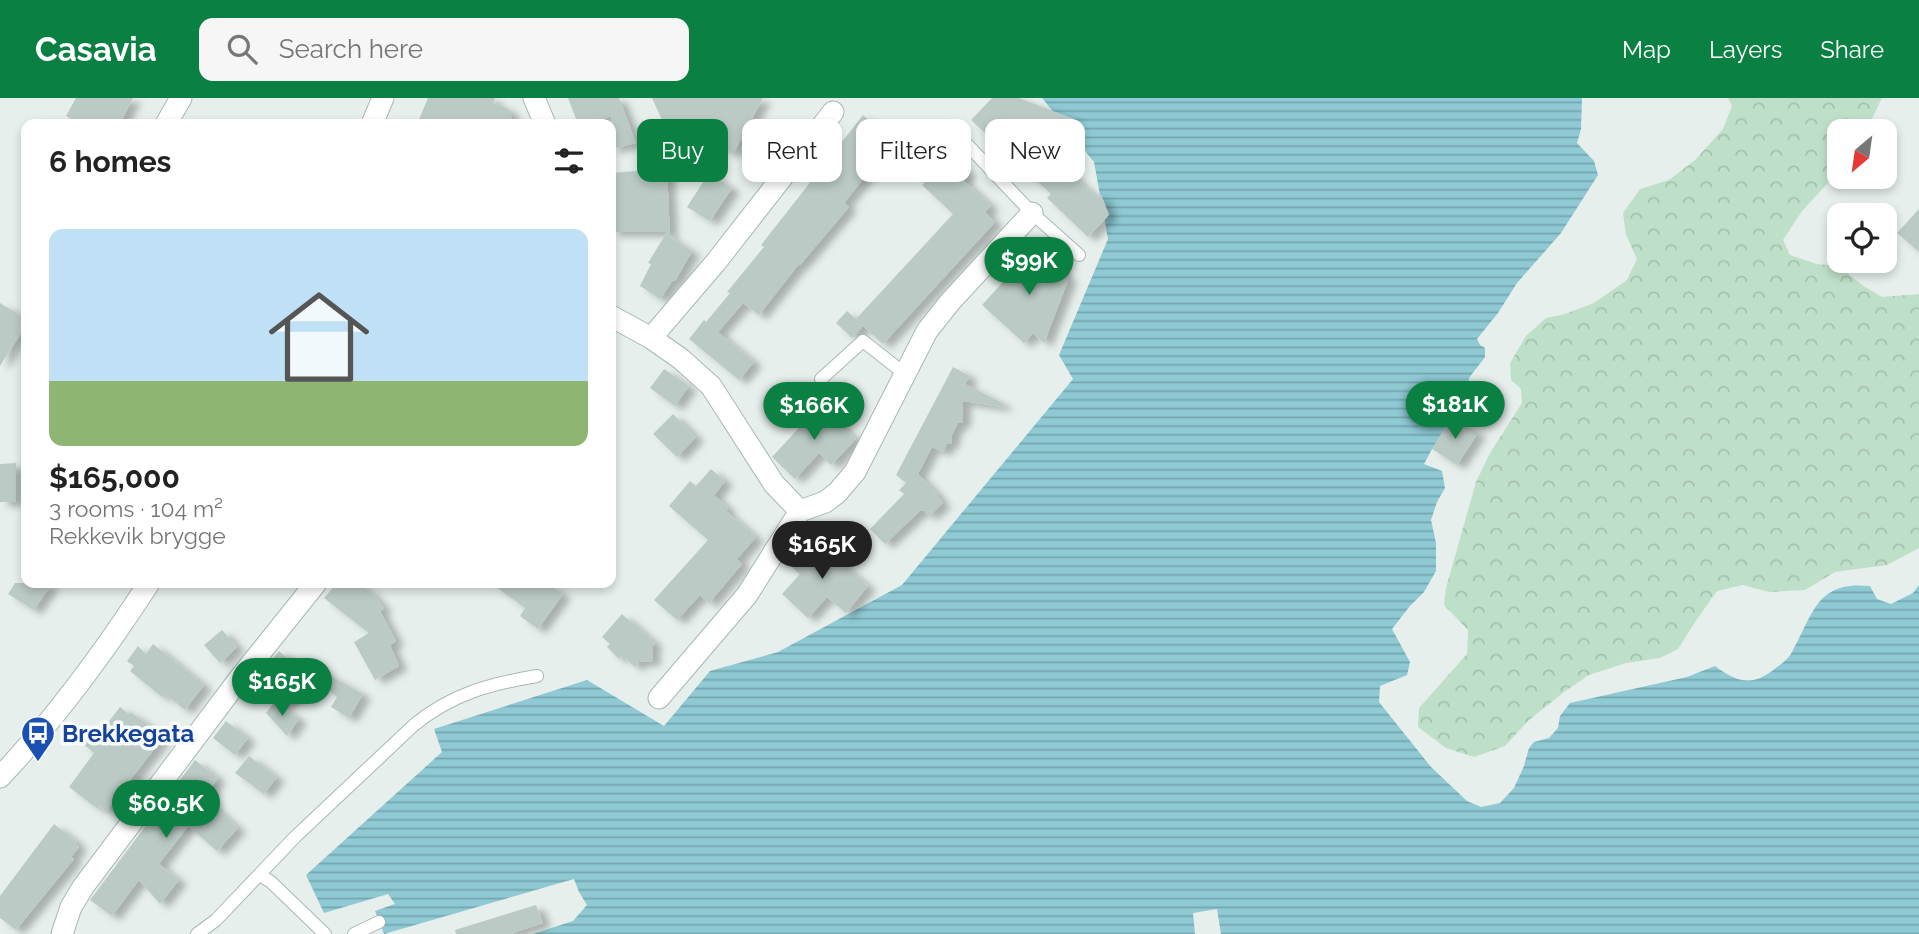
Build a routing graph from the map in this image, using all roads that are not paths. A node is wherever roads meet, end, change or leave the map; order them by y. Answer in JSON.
{"nodes":[{"id":1,"x":181,"y":98,"type":"edge"},
{"id":2,"x":383,"y":98,"type":"edge"},
{"id":3,"x":534,"y":98,"type":"edge"},
{"id":4,"x":834,"y":106,"type":"dead end"},
{"id":5,"x":169,"y":119,"type":"edge"},
{"id":6,"x":374,"y":119,"type":"edge"},
{"id":7,"x":543,"y":119,"type":"edge"},
{"id":8,"x":971,"y":149,"type":"edge"},
{"id":9,"x":1031,"y":213,"type":"junction"},
{"id":10,"x":1079,"y":255,"type":"dead end"},
{"id":11,"x":616,"y":319,"type":"edge"},
{"id":12,"x":651,"y":338,"type":"junction"},
{"id":13,"x":905,"y":374,"type":"junction"},
{"id":14,"x":821,"y":379,"type":"dead end"},
{"id":15,"x":800,"y":511,"type":"junction"},
{"id":16,"x":146,"y":588,"type":"edge"},
{"id":17,"x":312,"y":588,"type":"edge"},
{"id":18,"x":537,"y":676,"type":"dead end"},
{"id":19,"x":659,"y":698,"type":"dead end"},
{"id":20,"x":0,"y":777,"type":"edge"},
{"id":21,"x":260,"y":875,"type":"junction"},
{"id":22,"x":379,"y":922,"type":"dead end"},
{"id":23,"x":62,"y":934,"type":"edge"},
{"id":24,"x":197,"y":934,"type":"edge"},
{"id":25,"x":325,"y":934,"type":"edge"},
{"id":26,"x":354,"y":934,"type":"edge"}],
"edges":[{"from":1,"to":5,"type":"street"},
{"from":2,"to":6,"type":"street"},
{"from":3,"to":7,"type":"street"},
{"from":4,"to":12,"type":"street"},
{"from":8,"to":9,"type":"lane"},
{"from":9,"to":10,"type":"lane"},
{"from":9,"to":13,"type":"street"},
{"from":11,"to":12,"type":"street"},
{"from":12,"to":15,"type":"street"},
{"from":13,"to":14,"type":"lane"},
{"from":13,"to":15,"type":"street"},
{"from":15,"to":19,"type":"street"},
{"from":16,"to":20,"type":"street"},
{"from":17,"to":23,"type":"street"},
{"from":18,"to":21,"type":"lane"},
{"from":21,"to":24,"type":"lane"},
{"from":21,"to":25,"type":"lane"},
{"from":22,"to":26,"type":"lane"}]}
